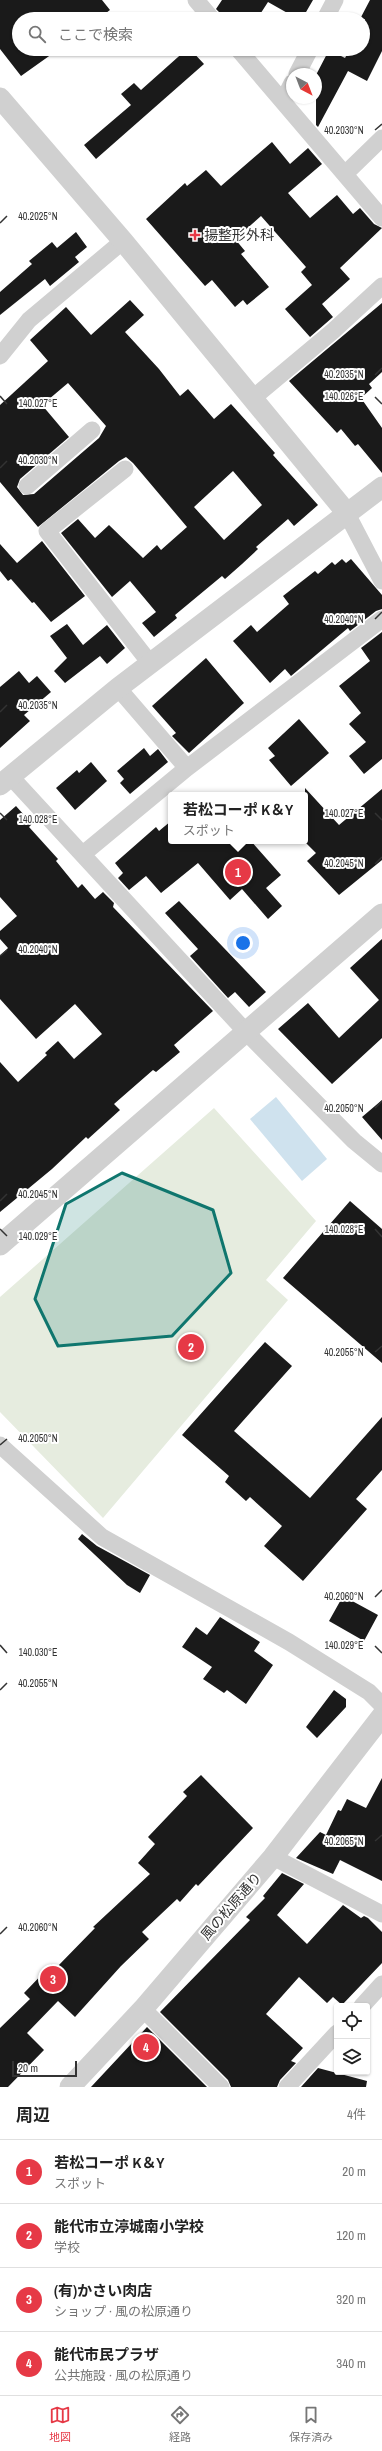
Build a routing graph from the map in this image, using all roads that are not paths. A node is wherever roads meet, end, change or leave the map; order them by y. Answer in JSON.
{"nodes":[{"id":1,"x":196,"y":0,"type":"edge"},
{"id":2,"x":335,"y":0,"type":"edge"},
{"id":3,"x":206,"y":12,"type":"edge"},
{"id":4,"x":329,"y":12,"type":"edge"},
{"id":5,"x":244,"y":56,"type":"edge"},
{"id":6,"x":306,"y":56,"type":"edge"},
{"id":7,"x":300,"y":68,"type":"edge"},
{"id":8,"x":286,"y":95,"type":"edge"},
{"id":9,"x":0,"y":98,"type":"edge"},
{"id":10,"x":283,"y":101,"type":"junction"},
{"id":11,"x":382,"y":138,"type":"edge"},
{"id":12,"x":345,"y":174,"type":"junction"},
{"id":13,"x":382,"y":218,"type":"edge"},
{"id":14,"x":123,"y":241,"type":"junction"},
{"id":15,"x":382,"y":286,"type":"edge"},
{"id":16,"x":0,"y":356,"type":"edge"},
{"id":17,"x":253,"y":398,"type":"junction"},
{"id":18,"x":92,"y":430,"type":"dead end"},
{"id":19,"x":125,"y":469,"type":"dead end"},
{"id":20,"x":28,"y":486,"type":"dead end"},
{"id":21,"x":382,"y":487,"type":"edge"},
{"id":22,"x":346,"y":512,"type":"junction"},
{"id":23,"x":382,"y":581,"type":"edge"},
{"id":24,"x":382,"y":619,"type":"edge"},
{"id":25,"x":150,"y":663,"type":"junction"},
{"id":26,"x":118,"y":688,"type":"junction"},
{"id":27,"x":187,"y":768,"type":"junction"},
{"id":28,"x":5,"y":781,"type":"edge"},
{"id":29,"x":83,"y":854,"type":"junction"},
{"id":30,"x":382,"y":914,"type":"edge"},
{"id":31,"x":247,"y":1033,"type":"junction"},
{"id":32,"x":382,"y":1164,"type":"edge"},
{"id":33,"x":0,"y":1245,"type":"edge"},
{"id":34,"x":0,"y":1445,"type":"edge"},
{"id":35,"x":382,"y":1705,"type":"edge"},
{"id":36,"x":382,"y":1716,"type":"edge"},
{"id":37,"x":273,"y":1857,"type":"junction"},
{"id":38,"x":382,"y":1914,"type":"edge"},
{"id":39,"x":382,"y":1984,"type":"edge"},
{"id":40,"x":365,"y":2003,"type":"edge"},
{"id":41,"x":143,"y":2009,"type":"junction"},
{"id":42,"x":334,"y":2036,"type":"edge"},
{"id":43,"x":70,"y":2087,"type":"edge"},
{"id":44,"x":221,"y":2087,"type":"edge"},
{"id":45,"x":287,"y":2087,"type":"edge"}],
"edges":[{"from":1,"to":3,"type":"street"},
{"from":2,"to":4,"type":"street"},
{"from":5,"to":10,"type":"street"},
{"from":6,"to":7,"type":"street"},
{"from":8,"to":10,"type":"street"},
{"from":9,"to":14,"type":"street"},
{"from":10,"to":12,"type":"street"},
{"from":11,"to":12,"type":"street"},
{"from":12,"to":13,"type":"street"},
{"from":14,"to":16,"type":"street"},
{"from":14,"to":17,"type":"street"},
{"from":15,"to":17,"type":"street"},
{"from":17,"to":22,"type":"street"},
{"from":18,"to":20,"type":"street"},
{"from":19,"to":25,"type":"street"},
{"from":21,"to":22,"type":"street"},
{"from":22,"to":23,"type":"street"},
{"from":22,"to":25,"type":"street"},
{"from":24,"to":27,"type":"street"},
{"from":25,"to":26,"type":"street"},
{"from":26,"to":27,"type":"street"},
{"from":26,"to":28,"type":"street"},
{"from":27,"to":29,"type":"street"},
{"from":28,"to":29,"type":"street"},
{"from":29,"to":31,"type":"street"},
{"from":30,"to":31,"type":"street"},
{"from":31,"to":32,"type":"street"},
{"from":31,"to":33,"type":"street"},
{"from":34,"to":35,"type":"street"},
{"from":36,"to":37,"type":"street","name":"風の松原通り"},
{"from":37,"to":38,"type":"street"},
{"from":37,"to":41,"type":"street","name":"風の松原通り"},
{"from":39,"to":40,"type":"street"},
{"from":41,"to":43,"type":"street","name":"風の松原通り"},
{"from":41,"to":44,"type":"street"},
{"from":42,"to":45,"type":"street"}]}
